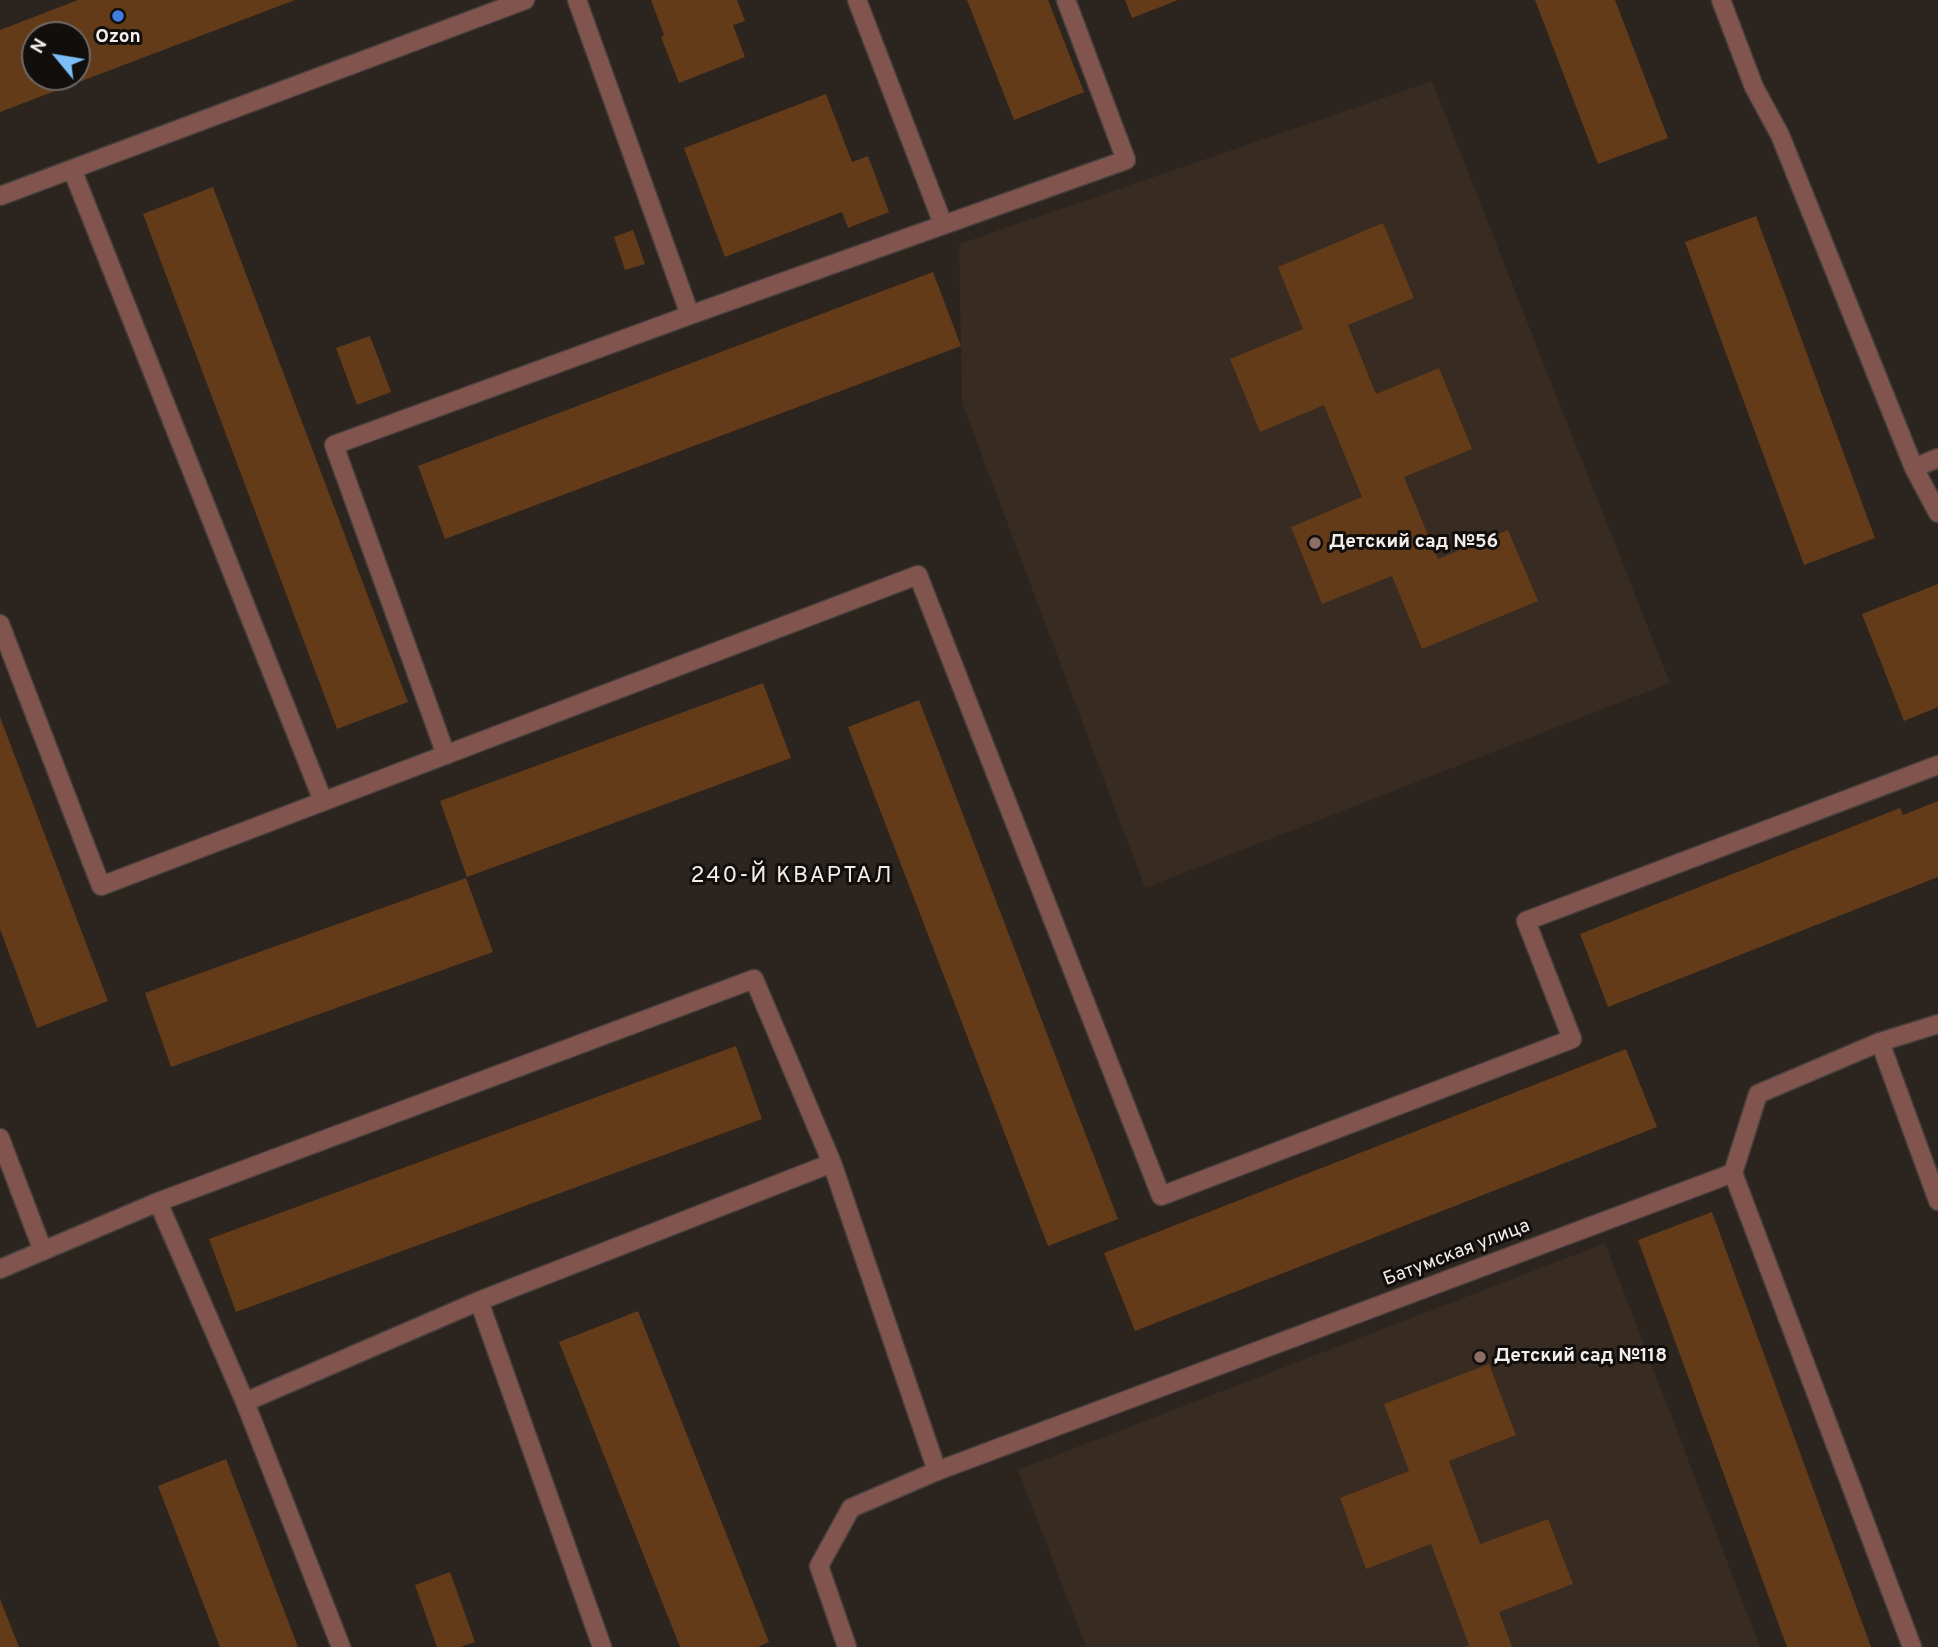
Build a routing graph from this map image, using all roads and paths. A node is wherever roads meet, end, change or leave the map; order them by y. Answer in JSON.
{"nodes":[{"id":1,"x":525,"y":0,"type":"edge"},
{"id":2,"x":577,"y":0,"type":"edge"},
{"id":3,"x":858,"y":0,"type":"edge"},
{"id":4,"x":1066,"y":0,"type":"edge"},
{"id":5,"x":1723,"y":0,"type":"edge"},
{"id":6,"x":72,"y":169,"type":"junction"},
{"id":7,"x":0,"y":196,"type":"edge"},
{"id":8,"x":943,"y":224,"type":"junction"},
{"id":9,"x":690,"y":315,"type":"junction"},
{"id":10,"x":1938,"y":457,"type":"edge"},
{"id":11,"x":1914,"y":468,"type":"junction"},
{"id":12,"x":1938,"y":513,"type":"edge"},
{"id":13,"x":0,"y":624,"type":"edge"},
{"id":14,"x":446,"y":755,"type":"junction"},
{"id":15,"x":1938,"y":765,"type":"edge"},
{"id":16,"x":323,"y":802,"type":"junction"},
{"id":17,"x":1938,"y":1024,"type":"edge"},
{"id":18,"x":1880,"y":1042,"type":"junction"},
{"id":19,"x":0,"y":1138,"type":"edge"},
{"id":20,"x":832,"y":1163,"type":"junction"},
{"id":21,"x":1733,"y":1173,"type":"junction"},
{"id":22,"x":1938,"y":1201,"type":"edge"},
{"id":23,"x":158,"y":1202,"type":"junction"},
{"id":24,"x":43,"y":1251,"type":"junction"},
{"id":25,"x":0,"y":1269,"type":"edge"},
{"id":26,"x":479,"y":1301,"type":"junction"},
{"id":27,"x":245,"y":1402,"type":"junction"},
{"id":28,"x":937,"y":1471,"type":"junction"},
{"id":29,"x":341,"y":1647,"type":"edge"},
{"id":30,"x":602,"y":1647,"type":"edge"},
{"id":31,"x":847,"y":1647,"type":"edge"},
{"id":32,"x":1912,"y":1647,"type":"edge"}],
"edges":[{"from":1,"to":6,"type":"street"},
{"from":2,"to":9,"type":"street"},
{"from":3,"to":8,"type":"street"},
{"from":4,"to":8,"type":"street"},
{"from":5,"to":11,"type":"street"},
{"from":6,"to":7,"type":"street"},
{"from":6,"to":16,"type":"street"},
{"from":8,"to":9,"type":"street"},
{"from":9,"to":14,"type":"street"},
{"from":10,"to":11,"type":"street"},
{"from":11,"to":12,"type":"street"},
{"from":13,"to":16,"type":"street"},
{"from":14,"to":15,"type":"street"},
{"from":14,"to":16,"type":"street"},
{"from":17,"to":18,"type":"street"},
{"from":18,"to":21,"type":"street"},
{"from":18,"to":22,"type":"street"},
{"from":19,"to":24,"type":"street"},
{"from":20,"to":23,"type":"street"},
{"from":20,"to":26,"type":"street"},
{"from":20,"to":28,"type":"street"},
{"from":21,"to":28,"type":"street","name":"Батумская улица"},
{"from":21,"to":32,"type":"street"},
{"from":23,"to":24,"type":"street"},
{"from":23,"to":27,"type":"street"},
{"from":24,"to":25,"type":"street"},
{"from":26,"to":27,"type":"street"},
{"from":26,"to":30,"type":"street"},
{"from":27,"to":29,"type":"street"},
{"from":28,"to":31,"type":"street","name":"Батумская улица"}]}
